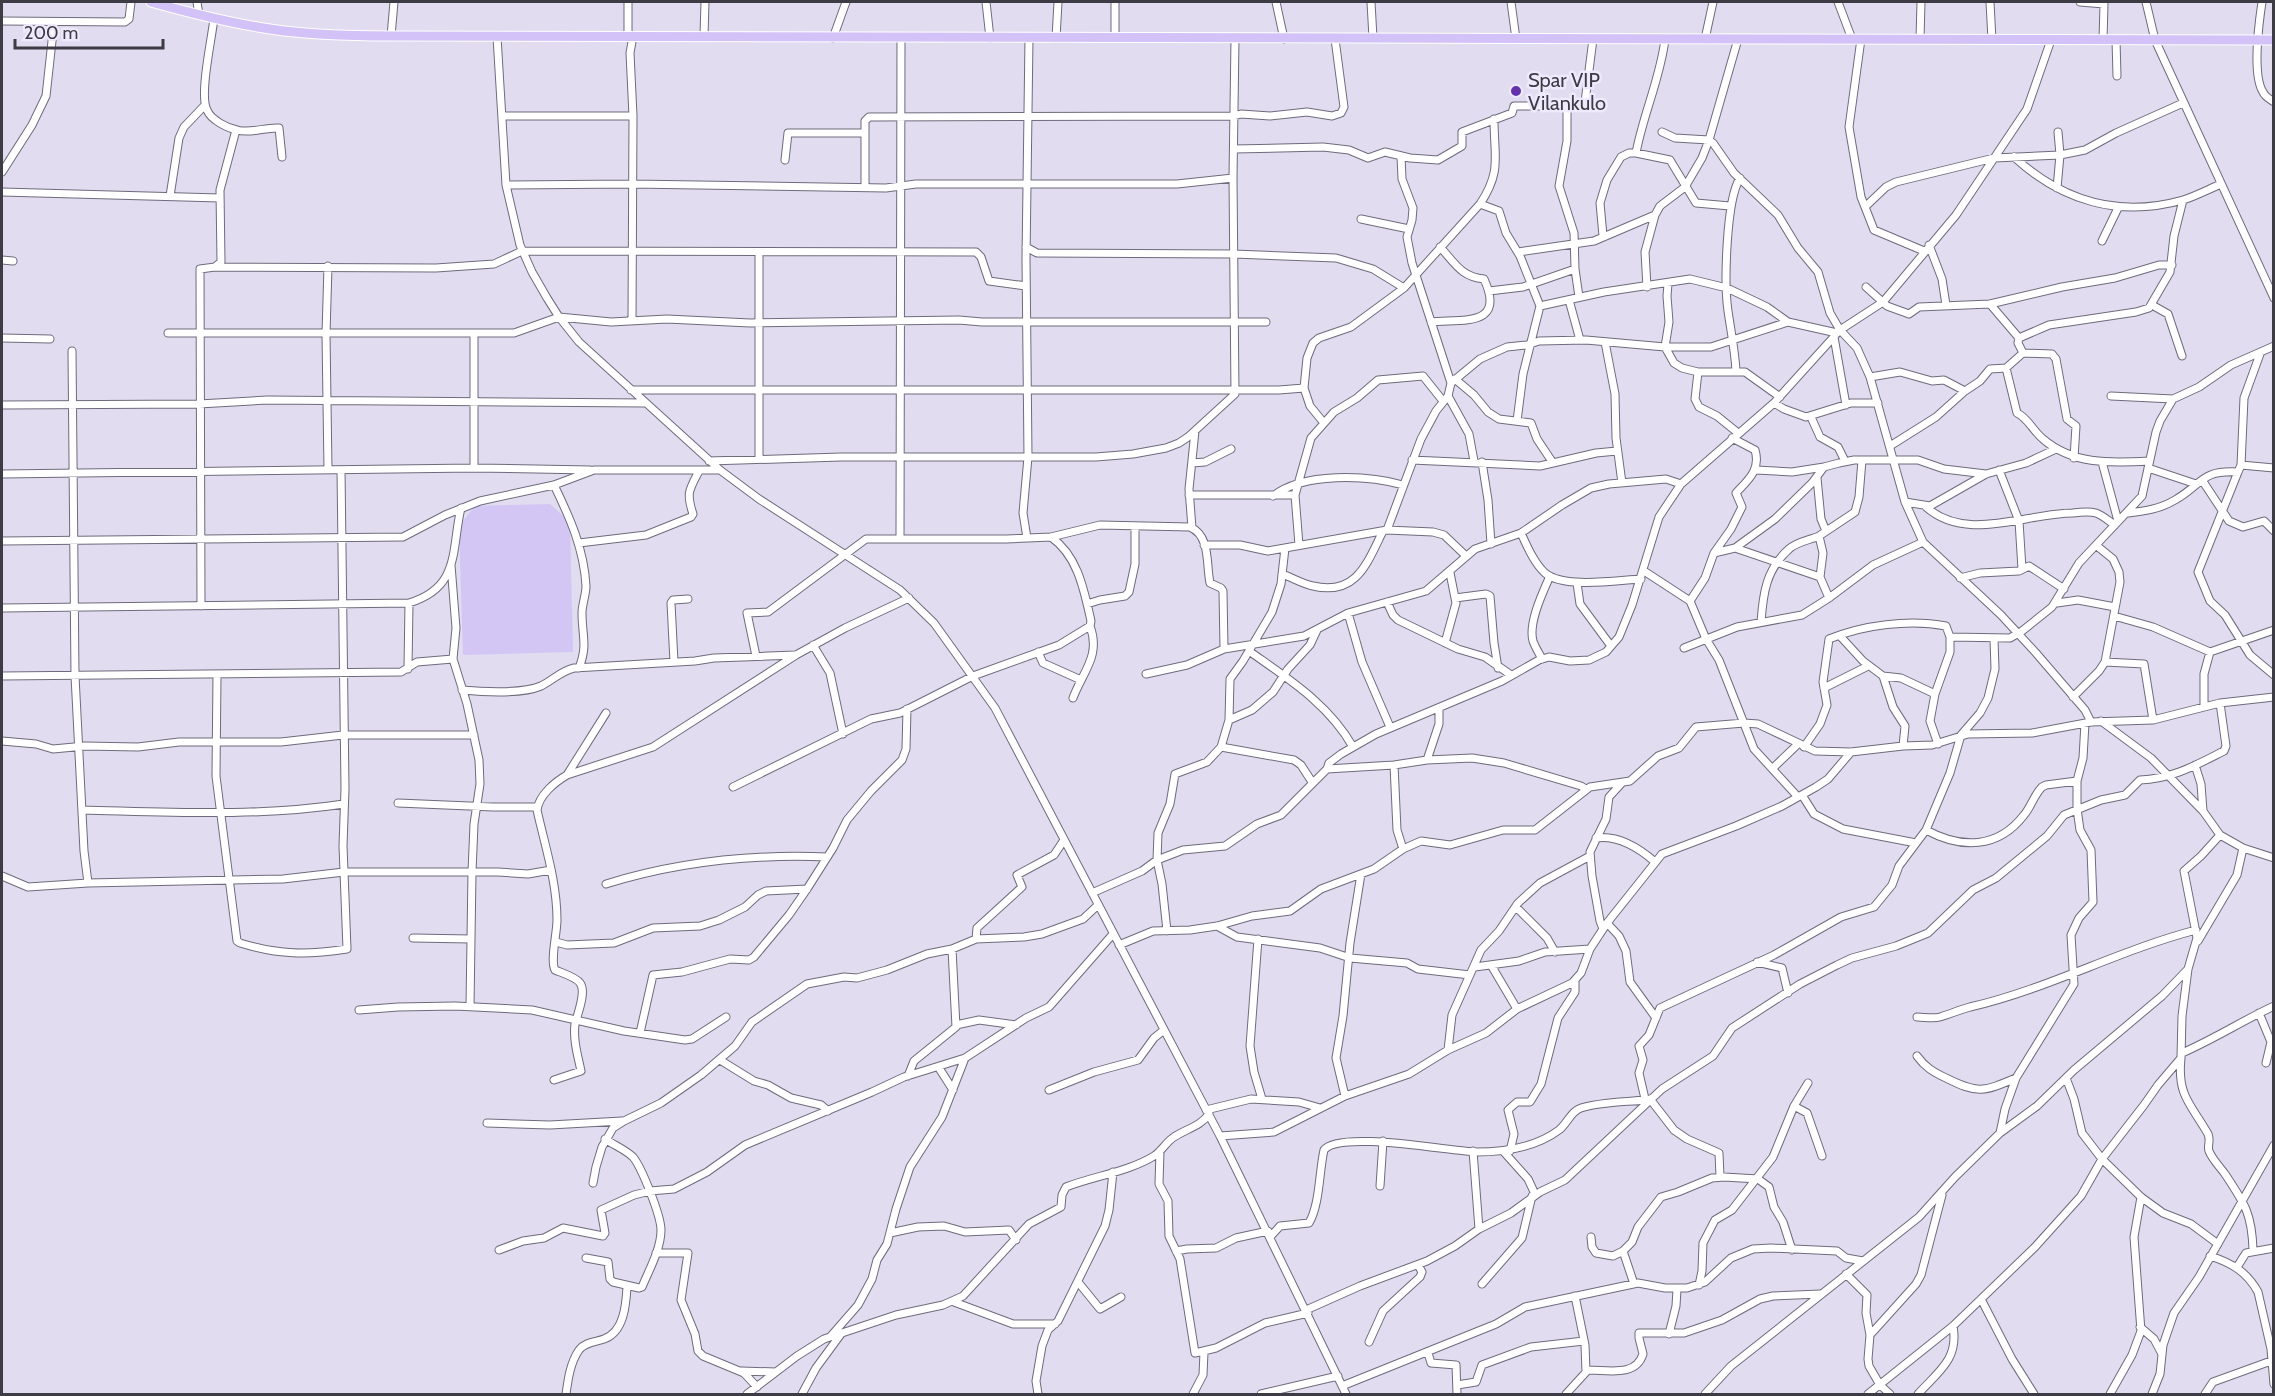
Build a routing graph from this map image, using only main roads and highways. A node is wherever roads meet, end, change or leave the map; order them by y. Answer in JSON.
{"nodes":[{"id":1,"x":151,"y":2,"type":"edge"},
{"id":2,"x":2274,"y":40,"type":"edge"}],
"edges":[{"from":1,"to":2,"type":"main road"}]}
